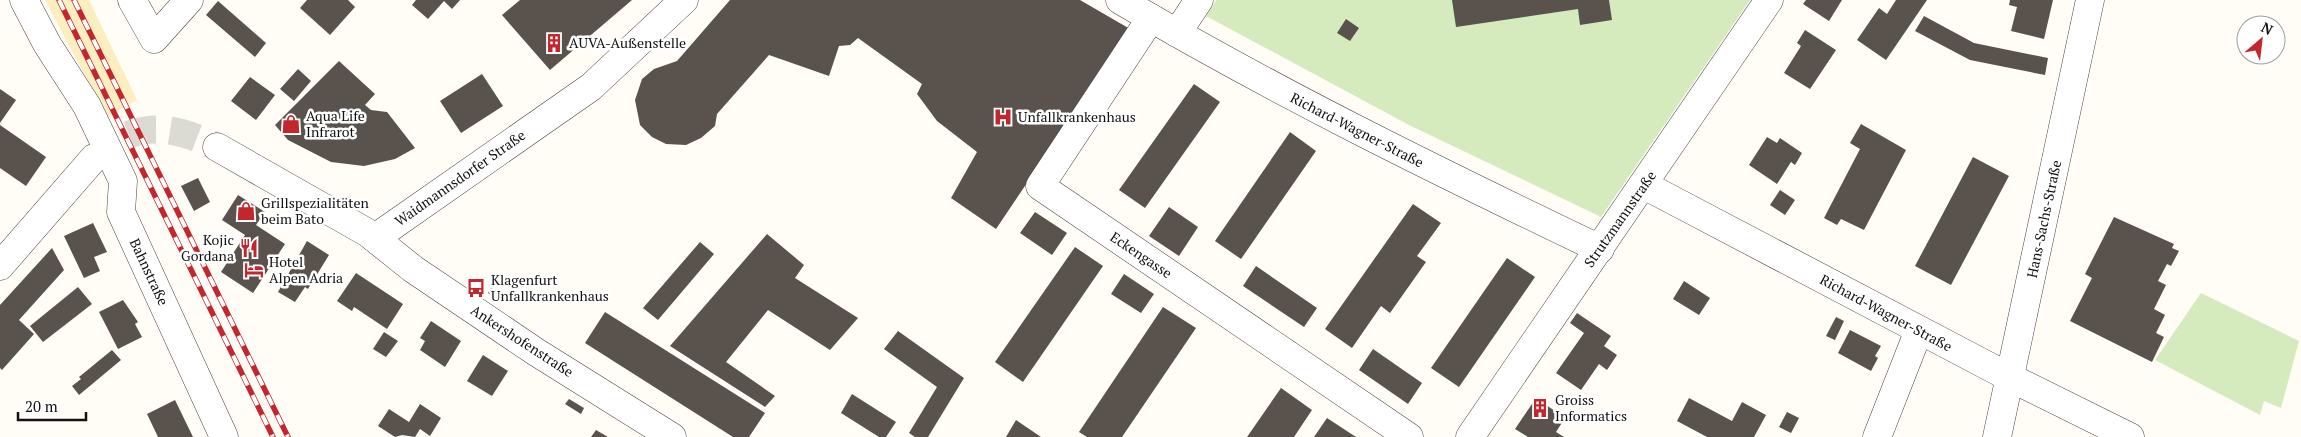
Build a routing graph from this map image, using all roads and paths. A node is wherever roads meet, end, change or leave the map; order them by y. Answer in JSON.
{"nodes":[{"id":1,"x":24,"y":0,"type":"edge"},
{"id":2,"x":132,"y":0,"type":"edge"},
{"id":3,"x":189,"y":0,"type":"edge"},
{"id":4,"x":684,"y":0,"type":"edge"},
{"id":5,"x":1120,"y":0,"type":"edge"},
{"id":6,"x":1199,"y":0,"type":"edge"},
{"id":7,"x":1769,"y":0,"type":"edge"},
{"id":8,"x":2090,"y":0,"type":"edge"},
{"id":9,"x":1151,"y":18,"type":"junction"},
{"id":10,"x":1177,"y":33,"type":"junction"},
{"id":11,"x":217,"y":146,"type":"tunnel mouth"},
{"id":12,"x":94,"y":158,"type":"tunnel mouth"},
{"id":13,"x":1644,"y":185,"type":"junction"},
{"id":14,"x":375,"y":238,"type":"junction"},
{"id":15,"x":1600,"y":249,"type":"junction"},
{"id":16,"x":0,"y":266,"type":"edge"},
{"id":17,"x":1919,"y":330,"type":"junction"},
{"id":18,"x":2009,"y":377,"type":"junction"},
{"id":19,"x":224,"y":437,"type":"edge"},
{"id":20,"x":672,"y":437,"type":"edge"},
{"id":21,"x":1409,"y":437,"type":"edge"},
{"id":22,"x":1470,"y":437,"type":"edge"},
{"id":23,"x":1877,"y":437,"type":"edge"},
{"id":24,"x":1997,"y":437,"type":"edge"},
{"id":25,"x":2130,"y":437,"type":"edge"}],
"edges":[{"from":1,"to":19,"type":"street","name":"Bahnstraße"},
{"from":2,"to":3,"type":"street"},
{"from":4,"to":14,"type":"street","name":"Waidmannsdorfer Straße"},
{"from":5,"to":9,"type":"street","name":"Richard-Wagner-Straße"},
{"from":6,"to":10,"type":"street"},
{"from":7,"to":13,"type":"street","name":"Strutzmannstraße"},
{"from":8,"to":18,"type":"street","name":"Hans-Sachs-Straße"},
{"from":9,"to":10,"type":"street","name":"Richard-Wagner-Straße"},
{"from":9,"to":21,"type":"street","name":"Eckengasse"},
{"from":10,"to":15,"type":"street","name":"Richard-Wagner-Straße"},
{"from":11,"to":14,"type":"street"},
{"from":12,"to":16,"type":"street"},
{"from":13,"to":15,"type":"street","name":"Strutzmannstraße"},
{"from":13,"to":17,"type":"street","name":"Richard-Wagner-Straße"},
{"from":14,"to":20,"type":"street","name":"Ankershofenstraße"},
{"from":15,"to":22,"type":"street","name":"Strutzmannstraße"},
{"from":17,"to":18,"type":"street","name":"Richard-Wagner-Straße"},
{"from":17,"to":23,"type":"street"},
{"from":18,"to":24,"type":"street","name":"Hans-Sachs-Straße"},
{"from":18,"to":25,"type":"street","name":"Richard-Wagner-Straße"}]}
